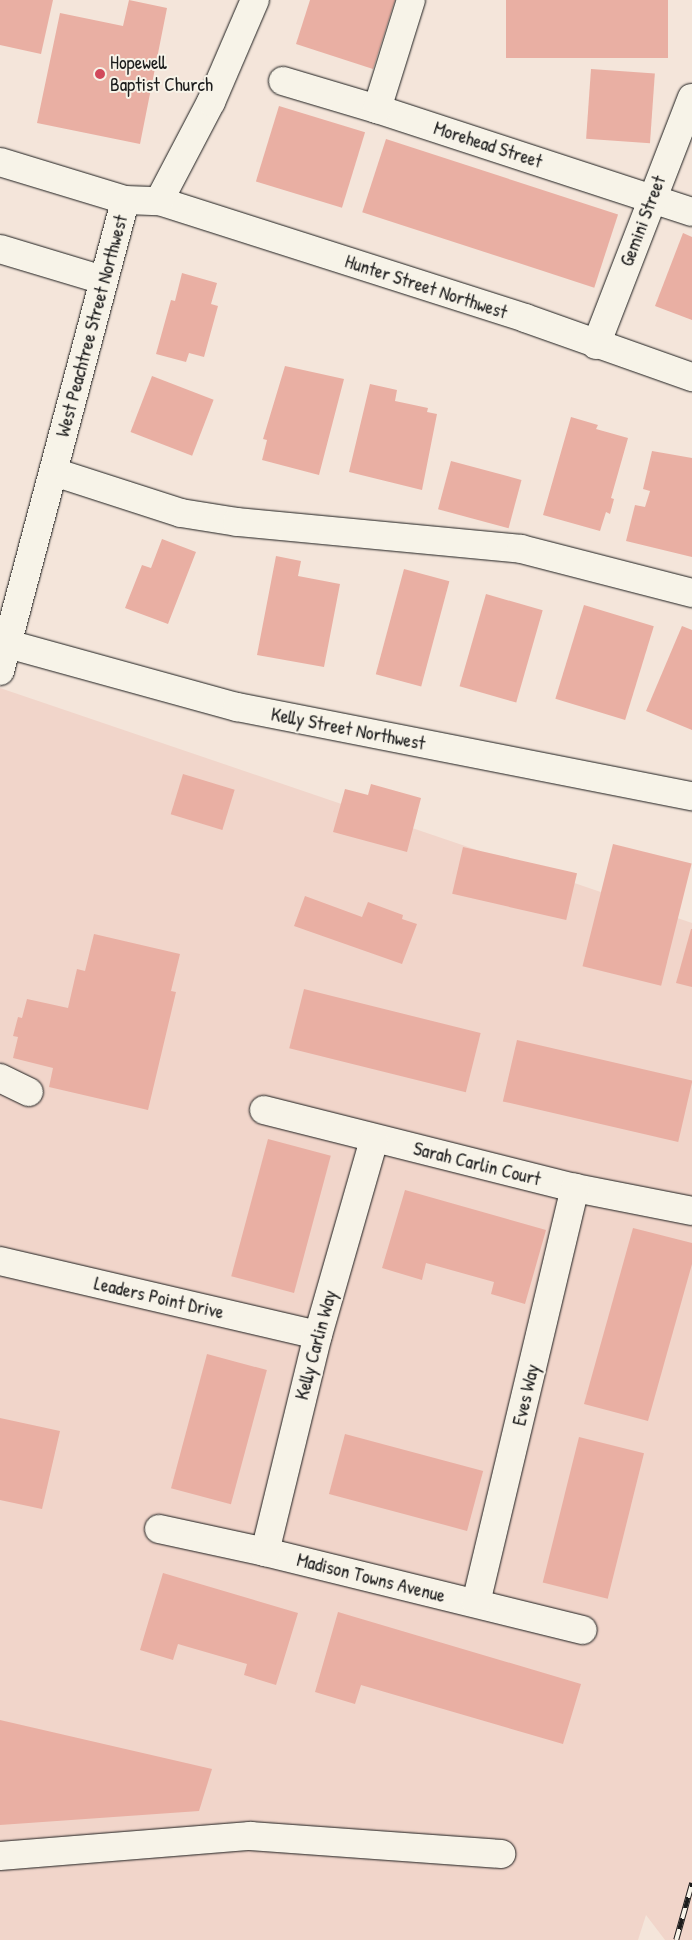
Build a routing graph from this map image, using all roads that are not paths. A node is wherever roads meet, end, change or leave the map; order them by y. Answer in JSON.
{"nodes":[{"id":1,"x":255,"y":0,"type":"edge"},
{"id":2,"x":412,"y":0,"type":"edge"},
{"id":3,"x":282,"y":81,"type":"dead end"},
{"id":4,"x":692,"y":98,"type":"edge"},
{"id":5,"x":377,"y":109,"type":"junction"},
{"id":6,"x":0,"y":162,"type":"edge"},
{"id":7,"x":125,"y":200,"type":"junction"},
{"id":8,"x":651,"y":200,"type":"junction"},
{"id":9,"x":159,"y":201,"type":"junction"},
{"id":10,"x":692,"y":212,"type":"edge"},
{"id":11,"x":0,"y":249,"type":"edge"},
{"id":12,"x":103,"y":280,"type":"junction"},
{"id":13,"x":596,"y":344,"type":"junction"},
{"id":14,"x":692,"y":377,"type":"edge"},
{"id":15,"x":54,"y":472,"type":"junction"},
{"id":16,"x":692,"y":593,"type":"edge"},
{"id":17,"x":8,"y":644,"type":"junction"},
{"id":18,"x":0,"y":672,"type":"edge"},
{"id":19,"x":692,"y":796,"type":"edge"},
{"id":20,"x":0,"y":1078,"type":"edge"},
{"id":21,"x":29,"y":1092,"type":"dead end"},
{"id":22,"x":264,"y":1110,"type":"dead end"},
{"id":23,"x":374,"y":1140,"type":"junction"},
{"id":24,"x":575,"y":1188,"type":"junction"},
{"id":25,"x":692,"y":1211,"type":"edge"},
{"id":26,"x":0,"y":1261,"type":"edge"},
{"id":27,"x":318,"y":1335,"type":"junction"},
{"id":28,"x":159,"y":1529,"type":"dead end"},
{"id":29,"x":265,"y":1552,"type":"junction"},
{"id":30,"x":476,"y":1603,"type":"junction"},
{"id":31,"x":583,"y":1630,"type":"dead end"},
{"id":32,"x":501,"y":1854,"type":"dead end"},
{"id":33,"x":0,"y":1856,"type":"edge"}],
"edges":[{"from":1,"to":9,"type":"street"},
{"from":2,"to":5,"type":"street"},
{"from":3,"to":5,"type":"street","name":"Morehead Street"},
{"from":4,"to":8,"type":"street","name":"Gemini Street"},
{"from":5,"to":8,"type":"street","name":"Morehead Street"},
{"from":6,"to":7,"type":"street"},
{"from":7,"to":9,"type":"street","name":"West Peachtree Street Northwest"},
{"from":7,"to":12,"type":"street","name":"West Peachtree Street Northwest"},
{"from":8,"to":10,"type":"street","name":"Morehead Street"},
{"from":8,"to":13,"type":"street","name":"Gemini Street"},
{"from":9,"to":13,"type":"street","name":"Hunter Street Northwest"},
{"from":11,"to":12,"type":"street"},
{"from":12,"to":15,"type":"street","name":"West Peachtree Street Northwest"},
{"from":13,"to":14,"type":"street","name":"Hunter Street Northwest"},
{"from":15,"to":16,"type":"street"},
{"from":15,"to":17,"type":"street","name":"West Peachtree Street Northwest"},
{"from":17,"to":18,"type":"street","name":"West Peachtree Street Northwest"},
{"from":17,"to":19,"type":"street","name":"Kelly Street Northwest"},
{"from":20,"to":21,"type":"street"},
{"from":22,"to":23,"type":"street","name":"Sarah Carlin Court"},
{"from":23,"to":24,"type":"street","name":"Sarah Carlin Court"},
{"from":23,"to":27,"type":"street","name":"Kelly Carlin Way"},
{"from":24,"to":25,"type":"street","name":"Sarah Carlin Court"},
{"from":24,"to":30,"type":"street","name":"Eves Way"},
{"from":26,"to":27,"type":"street","name":"Leaders Point Drive"},
{"from":27,"to":29,"type":"street","name":"Kelly Carlin Way"},
{"from":28,"to":29,"type":"street","name":"Madison Towns Avenue"},
{"from":29,"to":30,"type":"street","name":"Madison Towns Avenue"},
{"from":30,"to":31,"type":"street","name":"Madison Towns Avenue"},
{"from":32,"to":33,"type":"street"}]}
